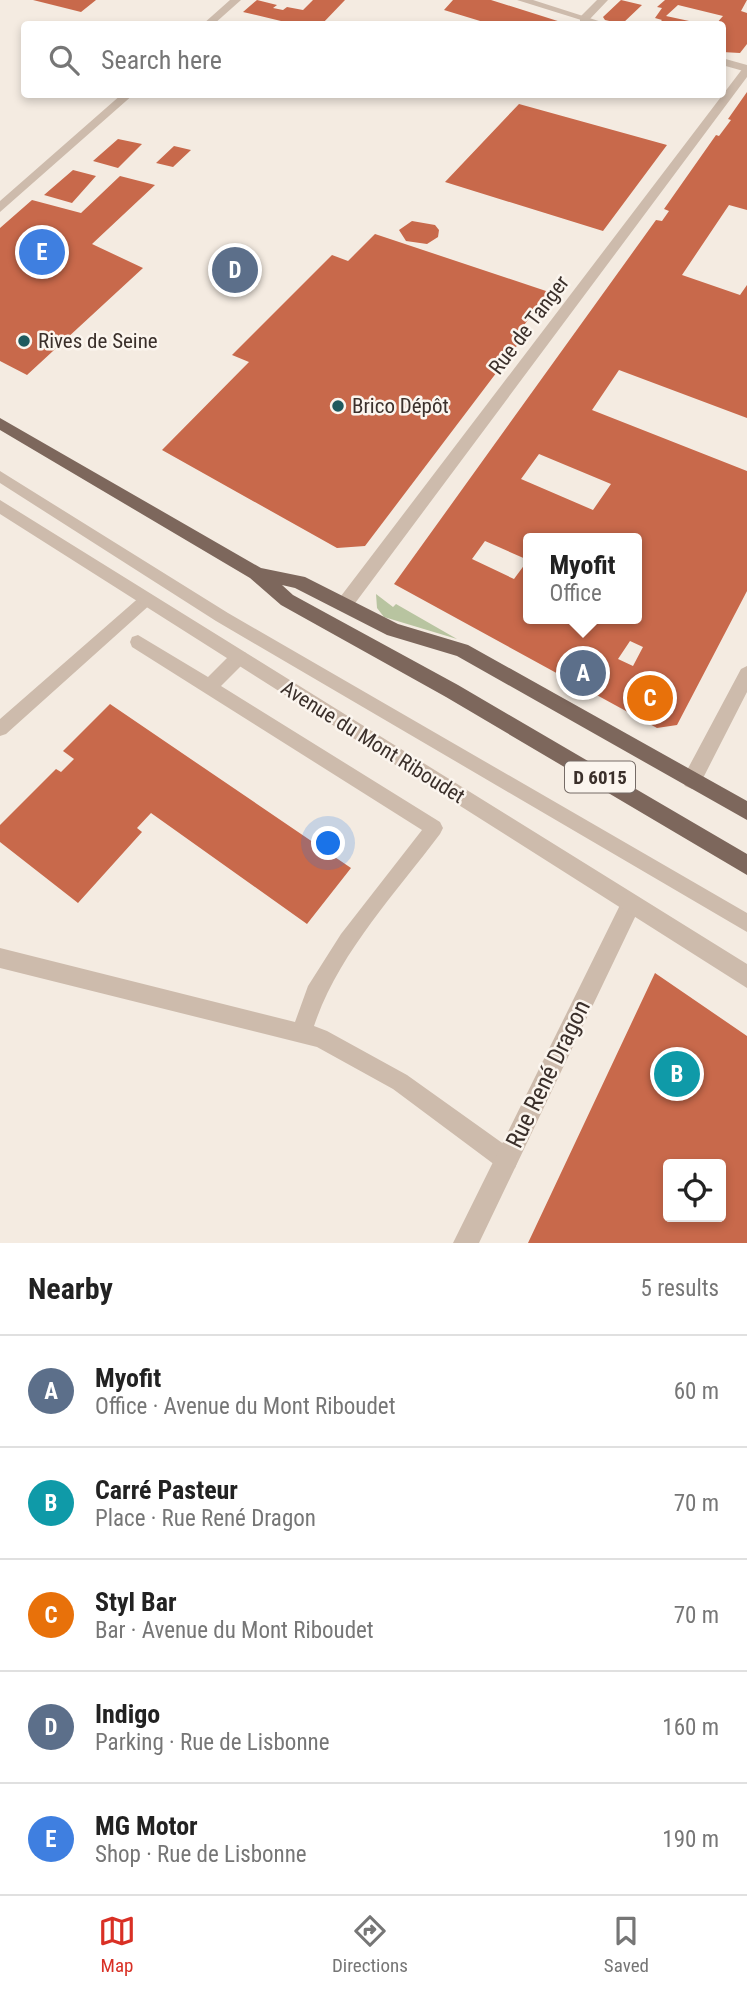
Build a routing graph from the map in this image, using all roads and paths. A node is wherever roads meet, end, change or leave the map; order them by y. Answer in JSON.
{"nodes":[{"id":1,"x":236,"y":0,"type":"edge"},
{"id":2,"x":522,"y":0,"type":"edge"},
{"id":3,"x":603,"y":0,"type":"edge"},
{"id":4,"x":584,"y":19,"type":"junction"},
{"id":5,"x":212,"y":21,"type":"edge"},
{"id":6,"x":592,"y":21,"type":"edge"},
{"id":7,"x":726,"y":62,"type":"edge"},
{"id":8,"x":747,"y":69,"type":"edge"},
{"id":9,"x":726,"y":97,"type":"edge"},
{"id":10,"x":124,"y":98,"type":"edge"},
{"id":11,"x":725,"y":98,"type":"edge"},
{"id":12,"x":0,"y":208,"type":"edge"},
{"id":13,"x":0,"y":423,"type":"edge"},
{"id":14,"x":0,"y":476,"type":"edge"},
{"id":15,"x":0,"y":506,"type":"edge"},
{"id":16,"x":256,"y":573,"type":"junction"},
{"id":17,"x":146,"y":599,"type":"junction"},
{"id":18,"x":344,"y":605,"type":"junction"},
{"id":19,"x":138,"y":642,"type":"dead end"},
{"id":20,"x":239,"y":657,"type":"junction"},
{"id":21,"x":747,"y":674,"type":"edge"},
{"id":22,"x":210,"y":687,"type":"junction"},
{"id":23,"x":0,"y":729,"type":"edge"},
{"id":24,"x":692,"y":780,"type":"junction"},
{"id":25,"x":747,"y":811,"type":"edge"},
{"id":26,"x":747,"y":864,"type":"edge"},
{"id":27,"x":631,"y":906,"type":"junction"},
{"id":28,"x":747,"y":923,"type":"edge"},
{"id":29,"x":0,"y":958,"type":"edge"},
{"id":30,"x":747,"y":977,"type":"edge"},
{"id":31,"x":302,"y":1032,"type":"junction"},
{"id":32,"x":506,"y":1160,"type":"junction"},
{"id":33,"x":466,"y":1243,"type":"edge"}],
"edges":[{"from":1,"to":5,"type":"street"},
{"from":2,"to":4,"type":"street"},
{"from":3,"to":4,"type":"street"},
{"from":4,"to":6,"type":"street"},
{"from":7,"to":8,"type":"street"},
{"from":8,"to":9,"type":"street","name":"Rue de Tanger"},
{"from":10,"to":12,"type":"street"},
{"from":11,"to":18,"type":"street","name":"Rue de Tanger"},
{"from":13,"to":16,"type":"main road","number":"D 6015"},
{"from":14,"to":28,"type":"lane"},
{"from":15,"to":17,"type":"street","name":"Avenue du Mont Riboudet"},
{"from":16,"to":18,"type":"main road","number":"D 6015"},
{"from":16,"to":26,"type":"main road","number":"D 6015"},
{"from":17,"to":20,"type":"street","name":"Avenue du Mont Riboudet"},
{"from":17,"to":23,"type":"lane"},
{"from":18,"to":24,"type":"main road","number":"D 6015"},
{"from":19,"to":22,"type":"lane"},
{"from":20,"to":22,"type":"lane"},
{"from":20,"to":27,"type":"street","name":"Avenue du Mont Riboudet"},
{"from":21,"to":24,"type":"street"},
{"from":22,"to":31,"type":"lane"},
{"from":24,"to":25,"type":"main road","number":"D 6015"},
{"from":27,"to":30,"type":"street","name":"Avenue du Mont Riboudet"},
{"from":27,"to":32,"type":"street","name":"Rue René Dragon"},
{"from":29,"to":31,"type":"lane"},
{"from":31,"to":32,"type":"lane"},
{"from":32,"to":33,"type":"street","name":"Rue René Dragon"}]}
